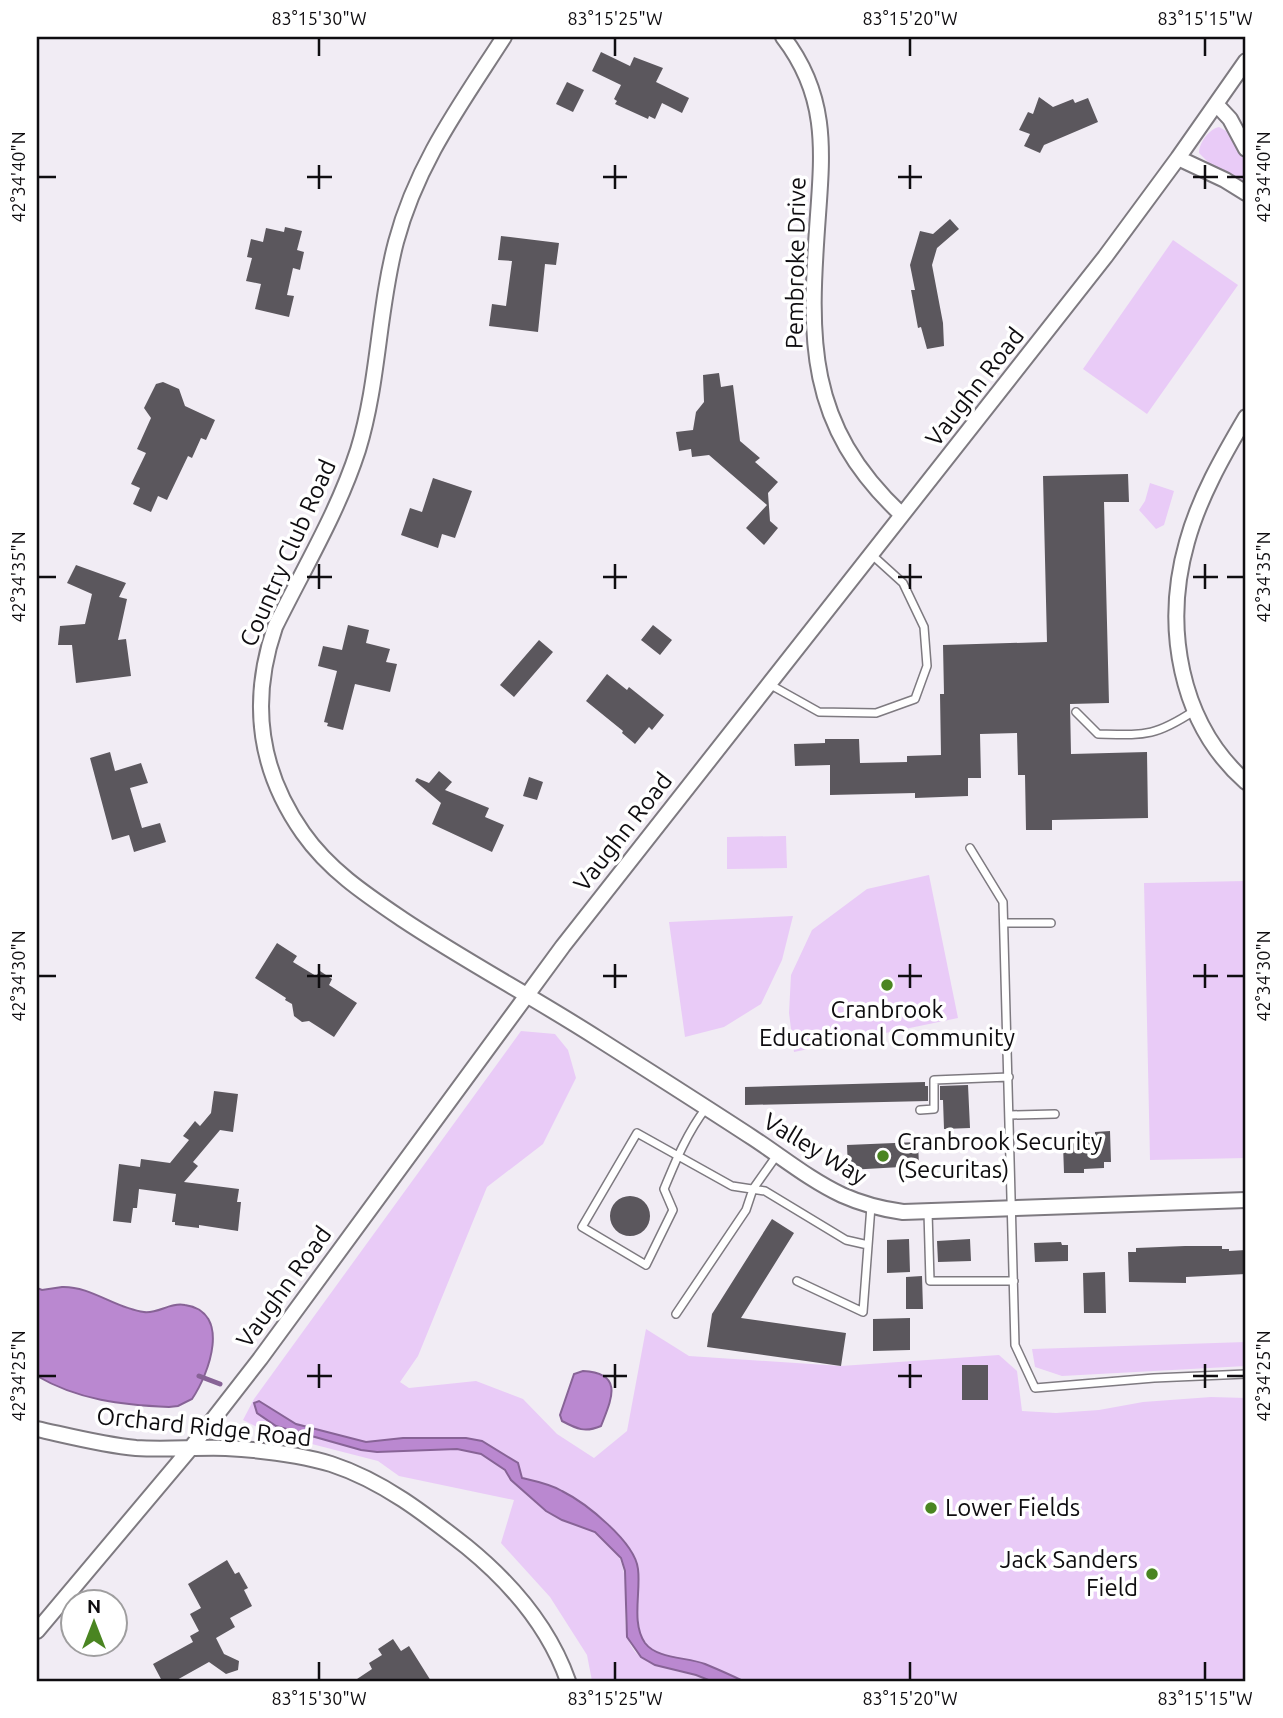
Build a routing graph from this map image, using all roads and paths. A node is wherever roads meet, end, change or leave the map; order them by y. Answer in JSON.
{"nodes":[{"id":1,"x":504,"y":37,"type":"edge"},
{"id":2,"x":783,"y":37,"type":"edge"},
{"id":3,"x":1246,"y":61,"type":"edge"},
{"id":4,"x":1217,"y":104,"type":"junction"},
{"id":5,"x":1246,"y":149,"type":"edge"},
{"id":6,"x":1178,"y":158,"type":"junction"},
{"id":7,"x":1246,"y":193,"type":"edge"},
{"id":8,"x":1246,"y":417,"type":"edge"},
{"id":9,"x":902,"y":515,"type":"junction"},
{"id":10,"x":871,"y":554,"type":"junction"},
{"id":11,"x":768,"y":684,"type":"junction"},
{"id":12,"x":1194,"y":711,"type":"junction"},
{"id":13,"x":1076,"y":712,"type":"dead end"},
{"id":14,"x":1246,"y":782,"type":"edge"},
{"id":15,"x":970,"y":848,"type":"dead end"},
{"id":16,"x":1004,"y":923,"type":"junction"},
{"id":17,"x":1051,"y":923,"type":"dead end"},
{"id":18,"x":526,"y":994,"type":"junction"},
{"id":19,"x":1009,"y":1077,"type":"junction"},
{"id":20,"x":706,"y":1108,"type":"junction"},
{"id":21,"x":920,"y":1110,"type":"dead end"},
{"id":22,"x":1055,"y":1114,"type":"dead end"},
{"id":23,"x":1011,"y":1115,"type":"junction"},
{"id":24,"x":777,"y":1154,"type":"junction"},
{"id":25,"x":678,"y":1155,"type":"junction"},
{"id":26,"x":754,"y":1189,"type":"junction"},
{"id":27,"x":1246,"y":1200,"type":"edge"},
{"id":28,"x":871,"y":1206,"type":"junction"},
{"id":29,"x":1013,"y":1209,"type":"junction"},
{"id":30,"x":929,"y":1212,"type":"junction"},
{"id":31,"x":868,"y":1245,"type":"junction"},
{"id":32,"x":797,"y":1281,"type":"dead end"},
{"id":33,"x":1014,"y":1281,"type":"junction"},
{"id":34,"x":676,"y":1314,"type":"dead end"},
{"id":35,"x":1246,"y":1374,"type":"edge"},
{"id":36,"x":37,"y":1429,"type":"edge"},
{"id":37,"x":190,"y":1450,"type":"junction"},
{"id":38,"x":37,"y":1631,"type":"edge"},
{"id":39,"x":568,"y":1681,"type":"edge"}],
"edges":[{"from":1,"to":18,"type":"street","name":"Country Club Road"},
{"from":2,"to":9,"type":"street","name":"Pembroke Drive"},
{"from":3,"to":4,"type":"street","name":"Vaughn Road"},
{"from":4,"to":5,"type":"street"},
{"from":4,"to":6,"type":"street","name":"Vaughn Road"},
{"from":6,"to":7,"type":"street"},
{"from":6,"to":9,"type":"street","name":"Vaughn Road"},
{"from":8,"to":12,"type":"street"},
{"from":9,"to":10,"type":"street","name":"Vaughn Road"},
{"from":10,"to":11,"type":"street","name":"Vaughn Road"},
{"from":10,"to":11,"type":"lane"},
{"from":11,"to":18,"type":"street","name":"Vaughn Road"},
{"from":12,"to":13,"type":"lane"},
{"from":12,"to":14,"type":"street"},
{"from":15,"to":16,"type":"lane"},
{"from":16,"to":17,"type":"lane"},
{"from":16,"to":19,"type":"lane"},
{"from":18,"to":20,"type":"street","name":"Valley Way"},
{"from":18,"to":37,"type":"street","name":"Vaughn Road"},
{"from":19,"to":21,"type":"lane"},
{"from":19,"to":23,"type":"lane"},
{"from":20,"to":24,"type":"street","name":"Valley Way"},
{"from":20,"to":25,"type":"lane"},
{"from":22,"to":23,"type":"lane"},
{"from":23,"to":29,"type":"lane"},
{"from":24,"to":26,"type":"lane"},
{"from":24,"to":28,"type":"street","name":"Valley Way"},
{"from":25,"to":25,"type":"lane"},
{"from":25,"to":26,"type":"lane"},
{"from":26,"to":31,"type":"lane"},
{"from":26,"to":34,"type":"lane"},
{"from":27,"to":29,"type":"street","name":"Valley Way"},
{"from":28,"to":30,"type":"street","name":"Valley Way"},
{"from":28,"to":31,"type":"lane"},
{"from":29,"to":30,"type":"street","name":"Valley Way"},
{"from":29,"to":33,"type":"lane"},
{"from":30,"to":33,"type":"lane"},
{"from":31,"to":32,"type":"lane"},
{"from":33,"to":35,"type":"lane"},
{"from":36,"to":37,"type":"street","name":"Orchard Ridge Road"},
{"from":37,"to":38,"type":"street","name":"Vaughn Road"},
{"from":37,"to":39,"type":"street","name":"Orchard Ridge Road"}]}
